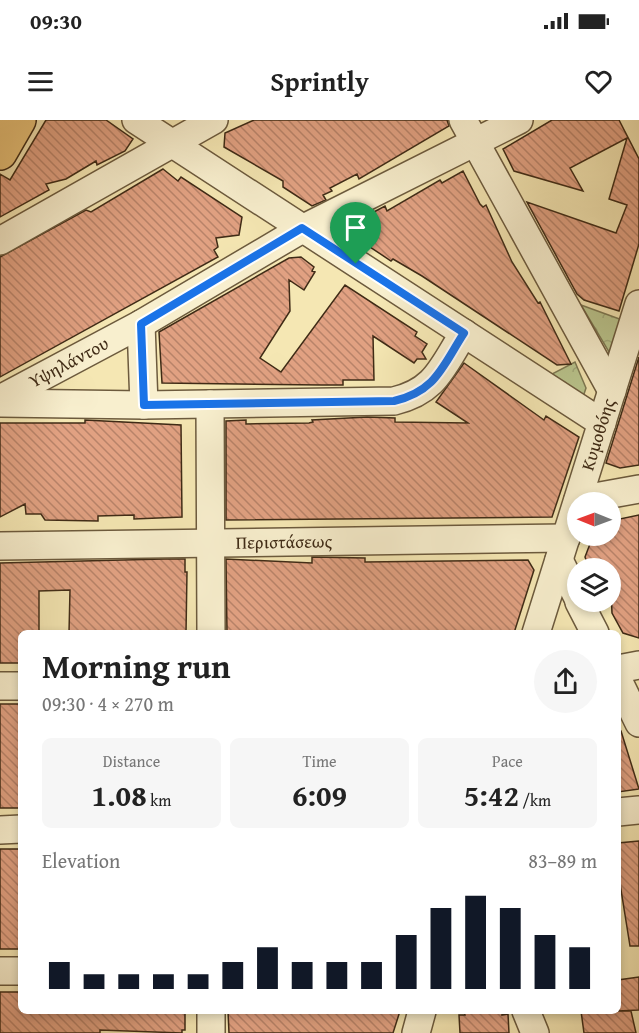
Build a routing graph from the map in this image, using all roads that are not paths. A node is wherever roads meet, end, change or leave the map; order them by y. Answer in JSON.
{"nodes":[{"id":1,"x":19,"y":120,"type":"edge"},
{"id":2,"x":136,"y":120,"type":"edge"},
{"id":3,"x":214,"y":120,"type":"edge"},
{"id":4,"x":519,"y":120,"type":"edge"},
{"id":5,"x":470,"y":131,"type":"edge"},
{"id":6,"x":172,"y":143,"type":"junction"},
{"id":7,"x":0,"y":153,"type":"edge"},
{"id":8,"x":302,"y":228,"type":"junction"},
{"id":9,"x":0,"y":241,"type":"edge"},
{"id":10,"x":639,"y":304,"type":"edge"},
{"id":11,"x":141,"y":324,"type":"junction"},
{"id":12,"x":464,"y":333,"type":"junction"},
{"id":13,"x":612,"y":391,"type":"junction"},
{"id":14,"x":0,"y":401,"type":"edge"},
{"id":15,"x":210,"y":404,"type":"junction"},
{"id":16,"x":144,"y":405,"type":"junction"},
{"id":17,"x":602,"y":423,"type":"junction"},
{"id":18,"x":639,"y":489,"type":"edge"},
{"id":19,"x":580,"y":492,"type":"edge"},
{"id":20,"x":621,"y":492,"type":"edge"},
{"id":21,"x":567,"y":534,"type":"edge"},
{"id":22,"x":210,"y":543,"type":"junction"},
{"id":23,"x":0,"y":546,"type":"edge"},
{"id":24,"x":562,"y":549,"type":"junction"},
{"id":25,"x":567,"y":565,"type":"edge"},
{"id":26,"x":584,"y":612,"type":"edge"},
{"id":27,"x":211,"y":630,"type":"edge"},
{"id":28,"x":537,"y":630,"type":"edge"},
{"id":29,"x":593,"y":630,"type":"edge"},
{"id":30,"x":639,"y":665,"type":"edge"},
{"id":31,"x":621,"y":668,"type":"edge"},
{"id":32,"x":0,"y":686,"type":"edge"},
{"id":33,"x":18,"y":686,"type":"edge"},
{"id":34,"x":621,"y":686,"type":"edge"},
{"id":35,"x":639,"y":723,"type":"edge"},
{"id":36,"x":639,"y":810,"type":"edge"},
{"id":37,"x":621,"y":812,"type":"edge"},
{"id":38,"x":18,"y":829,"type":"edge"},
{"id":39,"x":0,"y":830,"type":"edge"},
{"id":40,"x":0,"y":971,"type":"edge"},
{"id":41,"x":18,"y":971,"type":"edge"},
{"id":42,"x":211,"y":1014,"type":"edge"},
{"id":43,"x":421,"y":1014,"type":"edge"},
{"id":44,"x":527,"y":1014,"type":"edge"},
{"id":45,"x":211,"y":1033,"type":"edge"},
{"id":46,"x":416,"y":1033,"type":"edge"},
{"id":47,"x":535,"y":1033,"type":"edge"}],
"edges":[{"from":1,"to":7,"type":"main road"},
{"from":2,"to":6,"type":"street"},
{"from":3,"to":6,"type":"street"},
{"from":4,"to":5,"type":"street","name":"Υψηλάντου"},
{"from":5,"to":8,"type":"street","name":"Υψηλάντου"},
{"from":5,"to":13,"type":"street"},
{"from":6,"to":8,"type":"street"},
{"from":6,"to":9,"type":"street"},
{"from":8,"to":11,"type":"street","name":"Υψηλάντου"},
{"from":8,"to":12,"type":"street"},
{"from":10,"to":13,"type":"street","name":"Κυμοθόης"},
{"from":11,"to":14,"type":"street","name":"Υψηλάντου"},
{"from":11,"to":16,"type":"street"},
{"from":12,"to":15,"type":"street"},
{"from":12,"to":17,"type":"street"},
{"from":13,"to":17,"type":"street","name":"Κυμοθόης"},
{"from":14,"to":16,"type":"street"},
{"from":15,"to":16,"type":"street"},
{"from":15,"to":22,"type":"street"},
{"from":17,"to":19,"type":"street","name":"Κυμοθόης"},
{"from":18,"to":20,"type":"street"},
{"from":21,"to":24,"type":"street","name":"Κυμοθόης"},
{"from":22,"to":23,"type":"street","name":"Περιστάσεως"},
{"from":22,"to":24,"type":"street","name":"Περιστάσεως"},
{"from":22,"to":27,"type":"street"},
{"from":24,"to":25,"type":"street"},
{"from":24,"to":28,"type":"street","name":"Κυμοθόης"},
{"from":26,"to":29,"type":"street"},
{"from":30,"to":31,"type":"street"},
{"from":32,"to":33,"type":"street"},
{"from":34,"to":35,"type":"street"},
{"from":36,"to":37,"type":"street"},
{"from":38,"to":39,"type":"street"},
{"from":40,"to":41,"type":"street"},
{"from":42,"to":45,"type":"street"},
{"from":43,"to":46,"type":"street"},
{"from":44,"to":47,"type":"street"}]}
